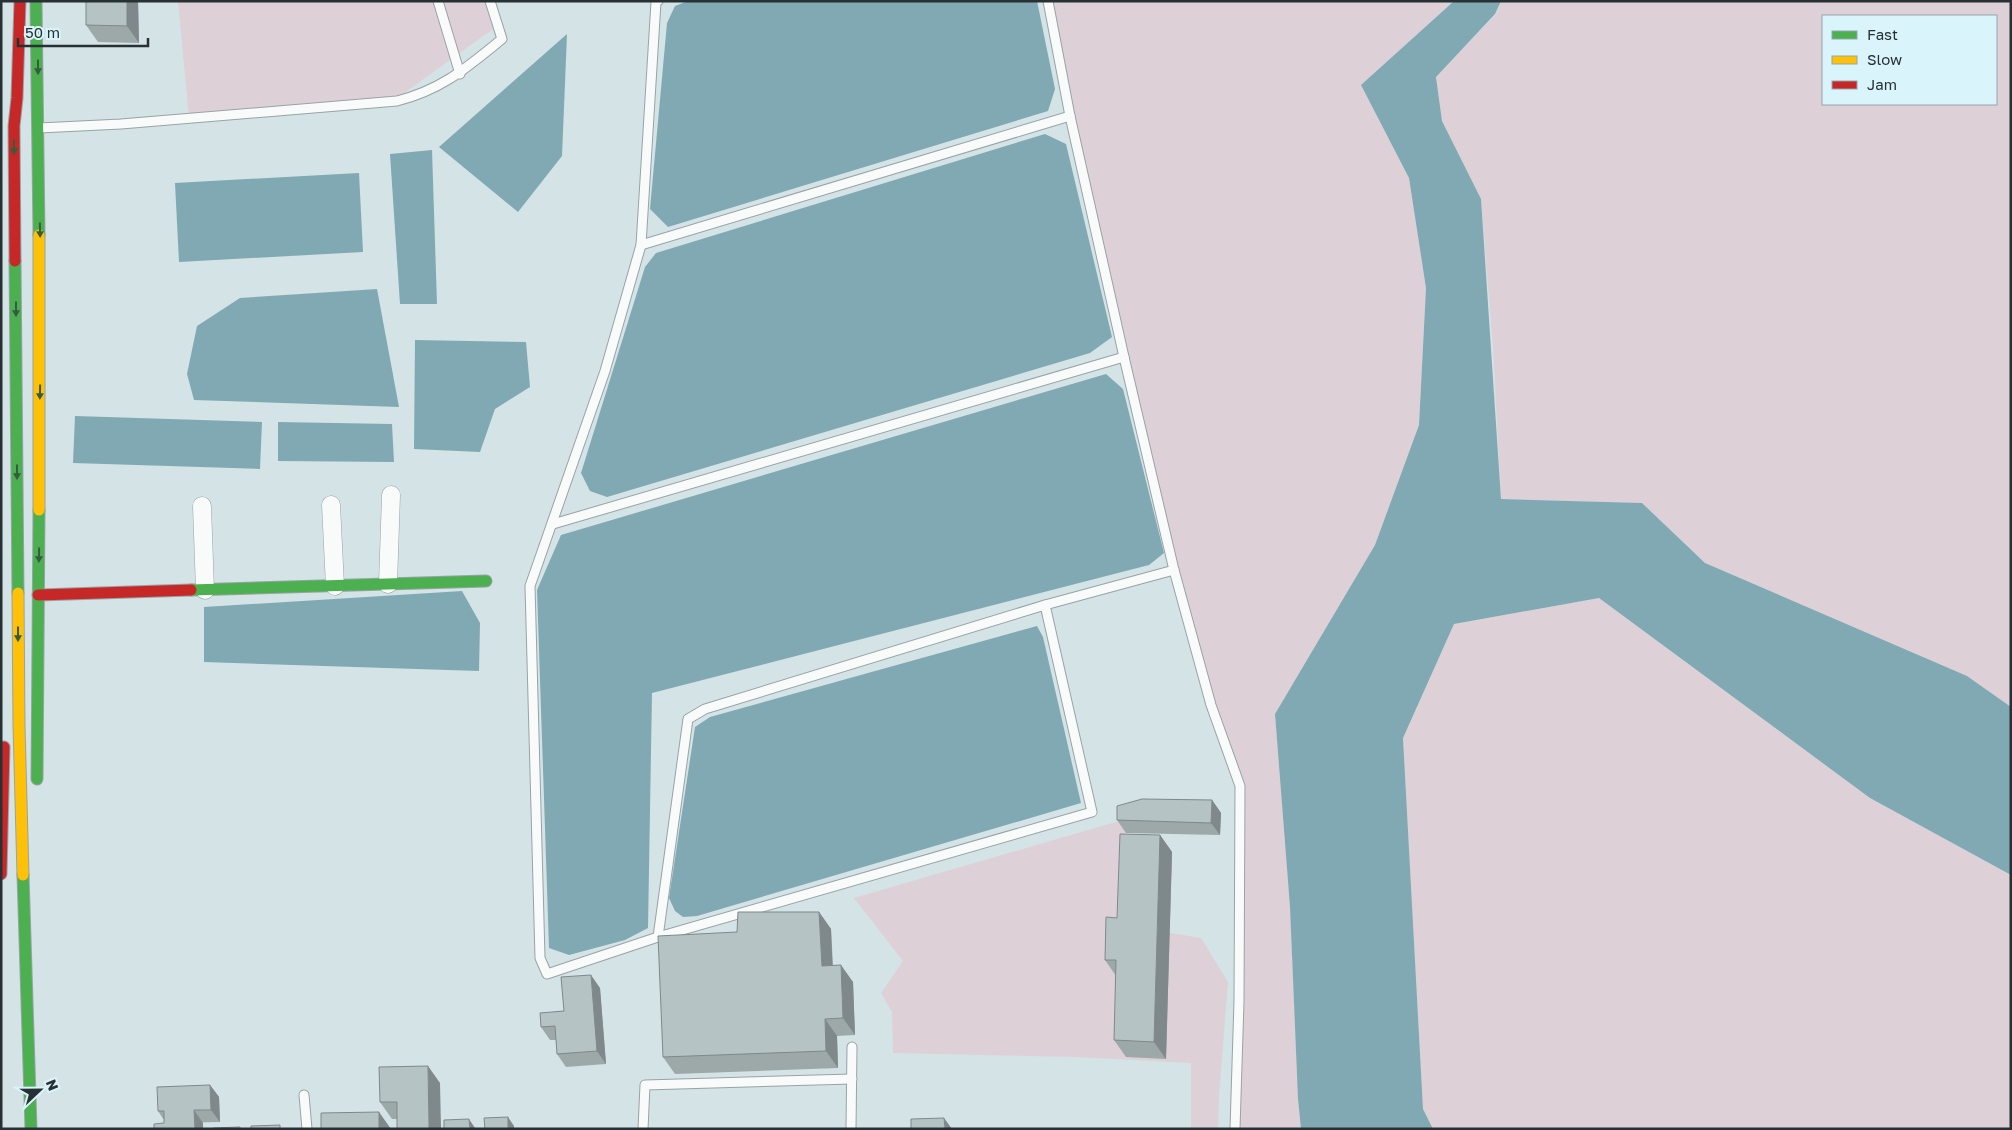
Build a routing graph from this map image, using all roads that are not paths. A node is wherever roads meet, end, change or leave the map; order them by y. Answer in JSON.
{"nodes":[{"id":1,"x":20,"y":1,"type":"edge"},
{"id":2,"x":36,"y":1,"type":"edge"},
{"id":3,"x":438,"y":1,"type":"edge"},
{"id":4,"x":490,"y":1,"type":"edge"},
{"id":5,"x":658,"y":1,"type":"edge"},
{"id":6,"x":1048,"y":1,"type":"edge"},
{"id":7,"x":460,"y":74,"type":"junction"},
{"id":8,"x":1070,"y":116,"type":"junction"},
{"id":9,"x":38,"y":128,"type":"junction"},
{"id":10,"x":641,"y":244,"type":"junction"},
{"id":11,"x":1124,"y":358,"type":"junction"},
{"id":12,"x":392,"y":495,"type":"dead end"},
{"id":13,"x":331,"y":505,"type":"dead end"},
{"id":14,"x":202,"y":506,"type":"dead end"},
{"id":15,"x":553,"y":524,"type":"junction"},
{"id":16,"x":1174,"y":570,"type":"junction"},
{"id":17,"x":486,"y":581,"type":"dead end"},
{"id":18,"x":388,"y":584,"type":"junction"},
{"id":19,"x":335,"y":586,"type":"junction"},
{"id":20,"x":205,"y":590,"type":"junction"},
{"id":21,"x":38,"y":595,"type":"junction"},
{"id":22,"x":1045,"y":604,"type":"junction"},
{"id":23,"x":4,"y":731,"type":"dead end"},
{"id":24,"x":38,"y":786,"type":"dead end"},
{"id":25,"x":1,"y":874,"type":"edge"},
{"id":26,"x":658,"y":937,"type":"junction"},
{"id":27,"x":40,"y":1030,"type":"dead end"},
{"id":28,"x":852,"y":1047,"type":"dead end"},
{"id":29,"x":852,"y":1079,"type":"junction"},
{"id":30,"x":304,"y":1094,"type":"dead end"},
{"id":31,"x":31,"y":1129,"type":"edge"},
{"id":32,"x":40,"y":1129,"type":"edge"},
{"id":33,"x":307,"y":1129,"type":"edge"},
{"id":34,"x":643,"y":1129,"type":"edge"},
{"id":35,"x":850,"y":1129,"type":"edge"},
{"id":36,"x":1235,"y":1129,"type":"edge"}],
"edges":[{"from":1,"to":31,"type":"main road","one_way":true},
{"from":2,"to":9,"type":"main road","one_way":true},
{"from":3,"to":7,"type":"lane"},
{"from":4,"to":7,"type":"lane"},
{"from":5,"to":10,"type":"lane"},
{"from":6,"to":8,"type":"lane"},
{"from":7,"to":9,"type":"lane"},
{"from":8,"to":10,"type":"lane"},
{"from":8,"to":11,"type":"lane"},
{"from":9,"to":21,"type":"main road","one_way":true},
{"from":10,"to":15,"type":"lane"},
{"from":11,"to":15,"type":"lane"},
{"from":11,"to":16,"type":"lane"},
{"from":12,"to":18,"type":"street"},
{"from":13,"to":19,"type":"street"},
{"from":14,"to":20,"type":"street"},
{"from":15,"to":26,"type":"lane"},
{"from":16,"to":22,"type":"lane"},
{"from":16,"to":36,"type":"lane"},
{"from":17,"to":18,"type":"main road"},
{"from":18,"to":19,"type":"main road"},
{"from":19,"to":20,"type":"main road"},
{"from":20,"to":21,"type":"main road"},
{"from":21,"to":24,"type":"main road"},
{"from":22,"to":26,"type":"lane"},
{"from":22,"to":26,"type":"lane"},
{"from":23,"to":25,"type":"main road"},
{"from":27,"to":32,"type":"main road"},
{"from":28,"to":29,"type":"lane"},
{"from":29,"to":34,"type":"lane"},
{"from":29,"to":35,"type":"lane"},
{"from":30,"to":33,"type":"lane"}]}
